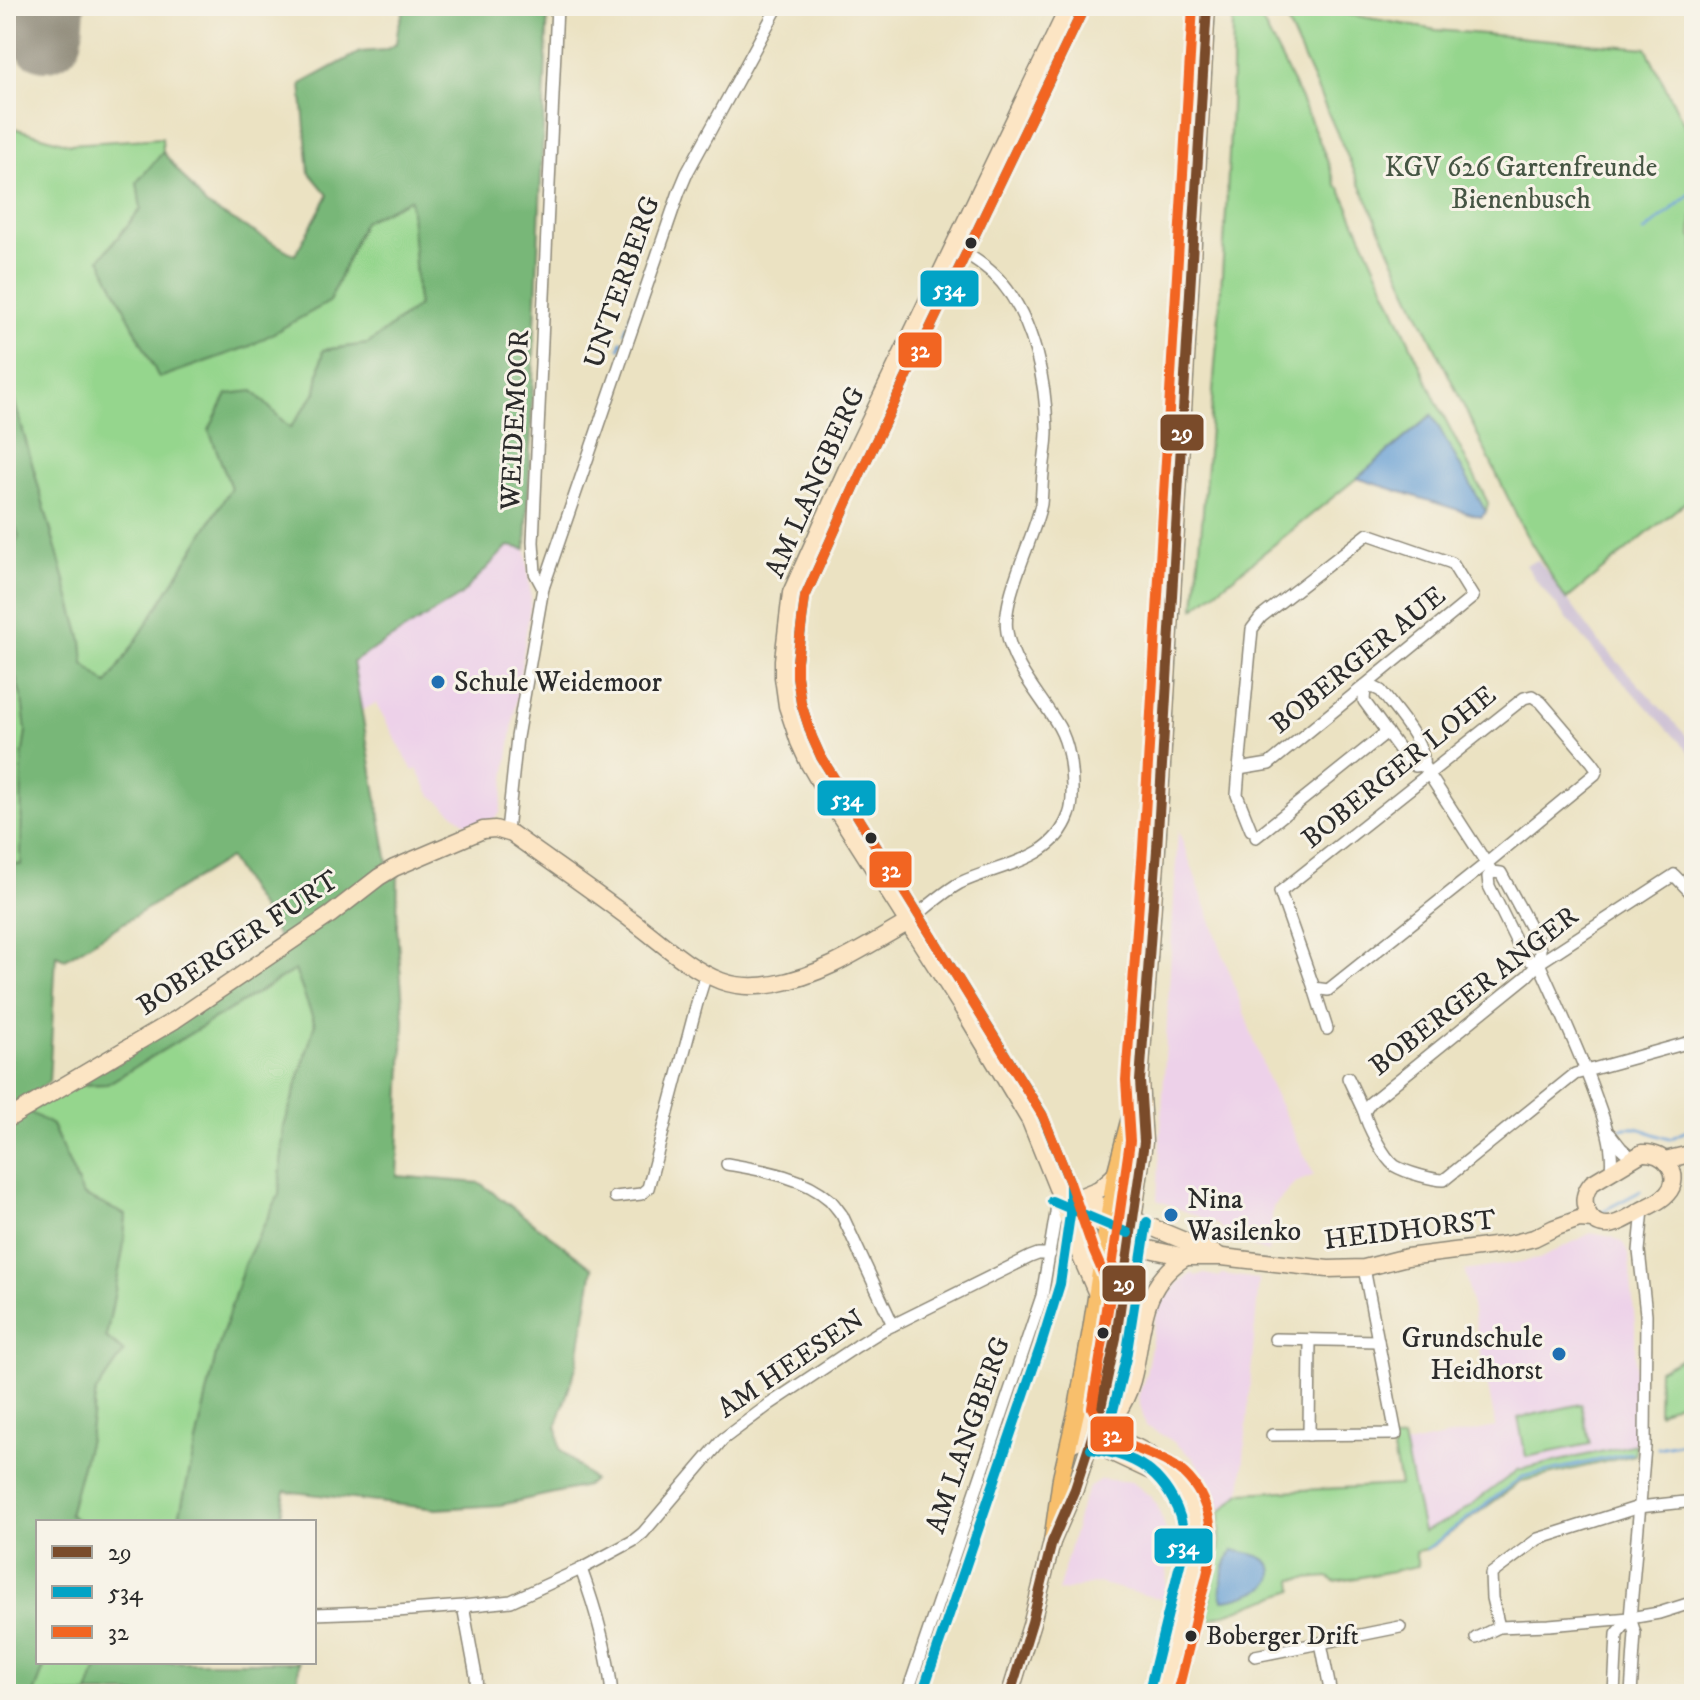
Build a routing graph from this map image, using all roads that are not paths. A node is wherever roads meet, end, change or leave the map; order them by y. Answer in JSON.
{"nodes":[{"id":1,"x":557,"y":6,"type":"edge"},
{"id":2,"x":778,"y":6,"type":"edge"},
{"id":3,"x":1069,"y":6,"type":"edge"},
{"id":4,"x":1207,"y":6,"type":"edge"},
{"id":5,"x":954,"y":246,"type":"junction"},
{"id":6,"x":543,"y":588,"type":"junction"},
{"id":7,"x":1365,"y":687,"type":"junction"},
{"id":8,"x":1387,"y":732,"type":"junction"},
{"id":9,"x":1239,"y":769,"type":"junction"},
{"id":10,"x":1427,"y":769,"type":"junction"},
{"id":11,"x":507,"y":831,"type":"junction"},
{"id":12,"x":1490,"y":867,"type":"junction"},
{"id":13,"x":1694,"y":896,"type":"edge"},
{"id":14,"x":907,"y":923,"type":"junction"},
{"id":15,"x":1539,"y":963,"type":"junction"},
{"id":16,"x":706,"y":974,"type":"junction"},
{"id":17,"x":1314,"y":988,"type":"junction"},
{"id":18,"x":1327,"y":1029,"type":"dead end"},
{"id":19,"x":1694,"y":1041,"type":"edge"},
{"id":20,"x":1586,"y":1070,"type":"junction"},
{"id":21,"x":1348,"y":1078,"type":"dead end"},
{"id":22,"x":1140,"y":1081,"type":"junction"},
{"id":23,"x":1364,"y":1112,"type":"junction"},
{"id":24,"x":6,"y":1120,"type":"edge"},
{"id":25,"x":1606,"y":1126,"type":"junction"},
{"id":26,"x":1694,"y":1156,"type":"edge"},
{"id":27,"x":1632,"y":1158,"type":"junction"},
{"id":28,"x":1665,"y":1160,"type":"junction"},
{"id":29,"x":727,"y":1164,"type":"dead end"},
{"id":30,"x":1611,"y":1171,"type":"junction"},
{"id":31,"x":1115,"y":1175,"type":"junction"},
{"id":32,"x":1673,"y":1178,"type":"junction"},
{"id":33,"x":1057,"y":1188,"type":"junction"},
{"id":34,"x":615,"y":1197,"type":"dead end"},
{"id":35,"x":1079,"y":1197,"type":"junction"},
{"id":36,"x":1585,"y":1198,"type":"junction"},
{"id":37,"x":1643,"y":1209,"type":"junction"},
{"id":38,"x":1110,"y":1210,"type":"junction"},
{"id":39,"x":1133,"y":1220,"type":"junction"},
{"id":40,"x":1593,"y":1220,"type":"junction"},
{"id":41,"x":1617,"y":1225,"type":"junction"},
{"id":42,"x":1107,"y":1227,"type":"junction"},
{"id":43,"x":1554,"y":1228,"type":"junction"},
{"id":44,"x":1130,"y":1239,"type":"junction"},
{"id":45,"x":1639,"y":1251,"type":"junction"},
{"id":46,"x":1050,"y":1254,"type":"junction"},
{"id":47,"x":1186,"y":1257,"type":"junction"},
{"id":48,"x":1222,"y":1257,"type":"junction"},
{"id":49,"x":1364,"y":1268,"type":"junction"},
{"id":50,"x":1097,"y":1294,"type":"junction"},
{"id":51,"x":893,"y":1325,"type":"junction"},
{"id":52,"x":1275,"y":1339,"type":"dead end"},
{"id":53,"x":1310,"y":1340,"type":"junction"},
{"id":54,"x":1378,"y":1341,"type":"junction"},
{"id":55,"x":1077,"y":1408,"type":"junction"},
{"id":56,"x":1093,"y":1435,"type":"junction"},
{"id":57,"x":1272,"y":1435,"type":"dead end"},
{"id":58,"x":1309,"y":1435,"type":"junction"},
{"id":59,"x":1069,"y":1445,"type":"junction"},
{"id":60,"x":1694,"y":1501,"type":"edge"},
{"id":61,"x":1639,"y":1507,"type":"junction"},
{"id":62,"x":1052,"y":1542,"type":"junction"},
{"id":63,"x":581,"y":1569,"type":"junction"},
{"id":64,"x":1694,"y":1602,"type":"edge"},
{"id":65,"x":463,"y":1606,"type":"junction"},
{"id":66,"x":316,"y":1614,"type":"edge"},
{"id":67,"x":1630,"y":1618,"type":"junction"},
{"id":68,"x":1400,"y":1627,"type":"dead end"},
{"id":69,"x":1499,"y":1627,"type":"junction"},
{"id":70,"x":1476,"y":1638,"type":"dead end"},
{"id":71,"x":1321,"y":1643,"type":"junction"},
{"id":72,"x":1255,"y":1656,"type":"dead end"},
{"id":73,"x":477,"y":1694,"type":"edge"},
{"id":74,"x":612,"y":1694,"type":"edge"},
{"id":75,"x":907,"y":1694,"type":"edge"},
{"id":76,"x":1010,"y":1694,"type":"edge"},
{"id":77,"x":1163,"y":1694,"type":"edge"},
{"id":78,"x":1331,"y":1694,"type":"edge"},
{"id":79,"x":1614,"y":1694,"type":"edge"},
{"id":80,"x":1631,"y":1694,"type":"edge"}],
"edges":[{"from":1,"to":6,"type":"street","name":"WEIDEMOOR"},
{"from":2,"to":6,"type":"street","name":"UNTERBERG"},
{"from":3,"to":5,"type":"street","name":"AM LANGBERG"},
{"from":4,"to":22,"type":"main road"},
{"from":5,"to":14,"type":"street","name":"AM LANGBERG"},
{"from":5,"to":14,"type":"street"},
{"from":6,"to":11,"type":"street","name":"WEIDEMOOR"},
{"from":7,"to":8,"type":"street"},
{"from":7,"to":9,"type":"street","name":"BOBERGER AUE"},
{"from":7,"to":9,"type":"street","name":"BOBERGER AUE"},
{"from":7,"to":10,"type":"street"},
{"from":8,"to":9,"type":"street","name":"BOBERGER AUE"},
{"from":8,"to":10,"type":"street"},
{"from":10,"to":12,"type":"street"},
{"from":10,"to":12,"type":"street","name":"BOBERGER LOHE"},
{"from":10,"to":17,"type":"street","name":"BOBERGER LOHE"},
{"from":11,"to":16,"type":"street"},
{"from":11,"to":24,"type":"street","name":"BOBERGER FURT"},
{"from":12,"to":15,"type":"street"},
{"from":12,"to":15,"type":"street"},
{"from":12,"to":17,"type":"street","name":"BOBERGER LOHE"},
{"from":13,"to":15,"type":"street","name":"BOBERGER ANGER"},
{"from":14,"to":16,"type":"street"},
{"from":14,"to":33,"type":"street","name":"AM LANGBERG"},
{"from":15,"to":20,"type":"street"},
{"from":15,"to":23,"type":"street","name":"BOBERGER ANGER"},
{"from":16,"to":34,"type":"street"},
{"from":17,"to":18,"type":"street","name":"BOBERGER LOHE"},
{"from":19,"to":20,"type":"street","name":"BOBERGER ANGER"},
{"from":20,"to":23,"type":"street","name":"BOBERGER ANGER"},
{"from":20,"to":25,"type":"street"},
{"from":21,"to":23,"type":"street","name":"BOBERGER ANGER"},
{"from":22,"to":31,"type":"main road"},
{"from":22,"to":39,"type":"main road"},
{"from":25,"to":27,"type":"street"},
{"from":25,"to":30,"type":"street"},
{"from":26,"to":28,"type":"street"},
{"from":26,"to":32,"type":"street"},
{"from":27,"to":28,"type":"street"},
{"from":27,"to":30,"type":"street","name":"HEIDHORST"},
{"from":28,"to":32,"type":"street"},
{"from":29,"to":51,"type":"street"},
{"from":30,"to":36,"type":"street","name":"HEIDHORST"},
{"from":31,"to":35,"type":"street"},
{"from":31,"to":38,"type":"main road"},
{"from":32,"to":37,"type":"street"},
{"from":33,"to":35,"type":"street"},
{"from":33,"to":42,"type":"street","name":"AM LANGBERG"},
{"from":33,"to":46,"type":"street","name":"AM LANGBERG"},
{"from":33,"to":50,"type":"street"},
{"from":35,"to":38,"type":"street"},
{"from":36,"to":40,"type":"street"},
{"from":36,"to":43,"type":"street","name":"HEIDHORST"},
{"from":37,"to":41,"type":"street"},
{"from":37,"to":45,"type":"street"},
{"from":38,"to":39,"type":"street"},
{"from":38,"to":42,"type":"main road"},
{"from":39,"to":44,"type":"main road"},
{"from":39,"to":48,"type":"street","name":"HEIDHORST"},
{"from":40,"to":41,"type":"street","name":"HEIDHORST"},
{"from":40,"to":43,"type":"street","name":"HEIDHORST"},
{"from":41,"to":45,"type":"street"},
{"from":42,"to":44,"type":"street","name":"HEIDHORST"},
{"from":42,"to":50,"type":"main road"},
{"from":43,"to":49,"type":"street","name":"HEIDHORST"},
{"from":44,"to":47,"type":"street","name":"HEIDHORST"},
{"from":44,"to":56,"type":"main road"},
{"from":45,"to":61,"type":"street"},
{"from":46,"to":51,"type":"street","name":"AM HEESEN"},
{"from":46,"to":75,"type":"street","name":"AM LANGBERG"},
{"from":47,"to":48,"type":"street","name":"HEIDHORST"},
{"from":47,"to":56,"type":"street"},
{"from":48,"to":49,"type":"street","name":"HEIDHORST"},
{"from":49,"to":54,"type":"street"},
{"from":50,"to":55,"type":"main road"},
{"from":51,"to":63,"type":"street","name":"AM HEESEN"},
{"from":52,"to":53,"type":"street"},
{"from":53,"to":54,"type":"street"},
{"from":53,"to":58,"type":"street"},
{"from":54,"to":58,"type":"street"},
{"from":55,"to":56,"type":"street"},
{"from":55,"to":59,"type":"main road"},
{"from":56,"to":59,"type":"street"},
{"from":56,"to":62,"type":"main road"},
{"from":56,"to":77,"type":"street"},
{"from":57,"to":58,"type":"street"},
{"from":59,"to":62,"type":"main road"},
{"from":60,"to":61,"type":"street"},
{"from":61,"to":67,"type":"street"},
{"from":61,"to":69,"type":"street"},
{"from":62,"to":76,"type":"main road"},
{"from":63,"to":65,"type":"street","name":"AM HEESEN"},
{"from":63,"to":74,"type":"street"},
{"from":64,"to":67,"type":"street"},
{"from":65,"to":66,"type":"street","name":"AM HEESEN"},
{"from":65,"to":73,"type":"street"},
{"from":67,"to":69,"type":"street"},
{"from":67,"to":79,"type":"street"},
{"from":67,"to":80,"type":"street"},
{"from":68,"to":71,"type":"street"},
{"from":69,"to":70,"type":"street"},
{"from":71,"to":72,"type":"street"},
{"from":71,"to":78,"type":"street"}]}
